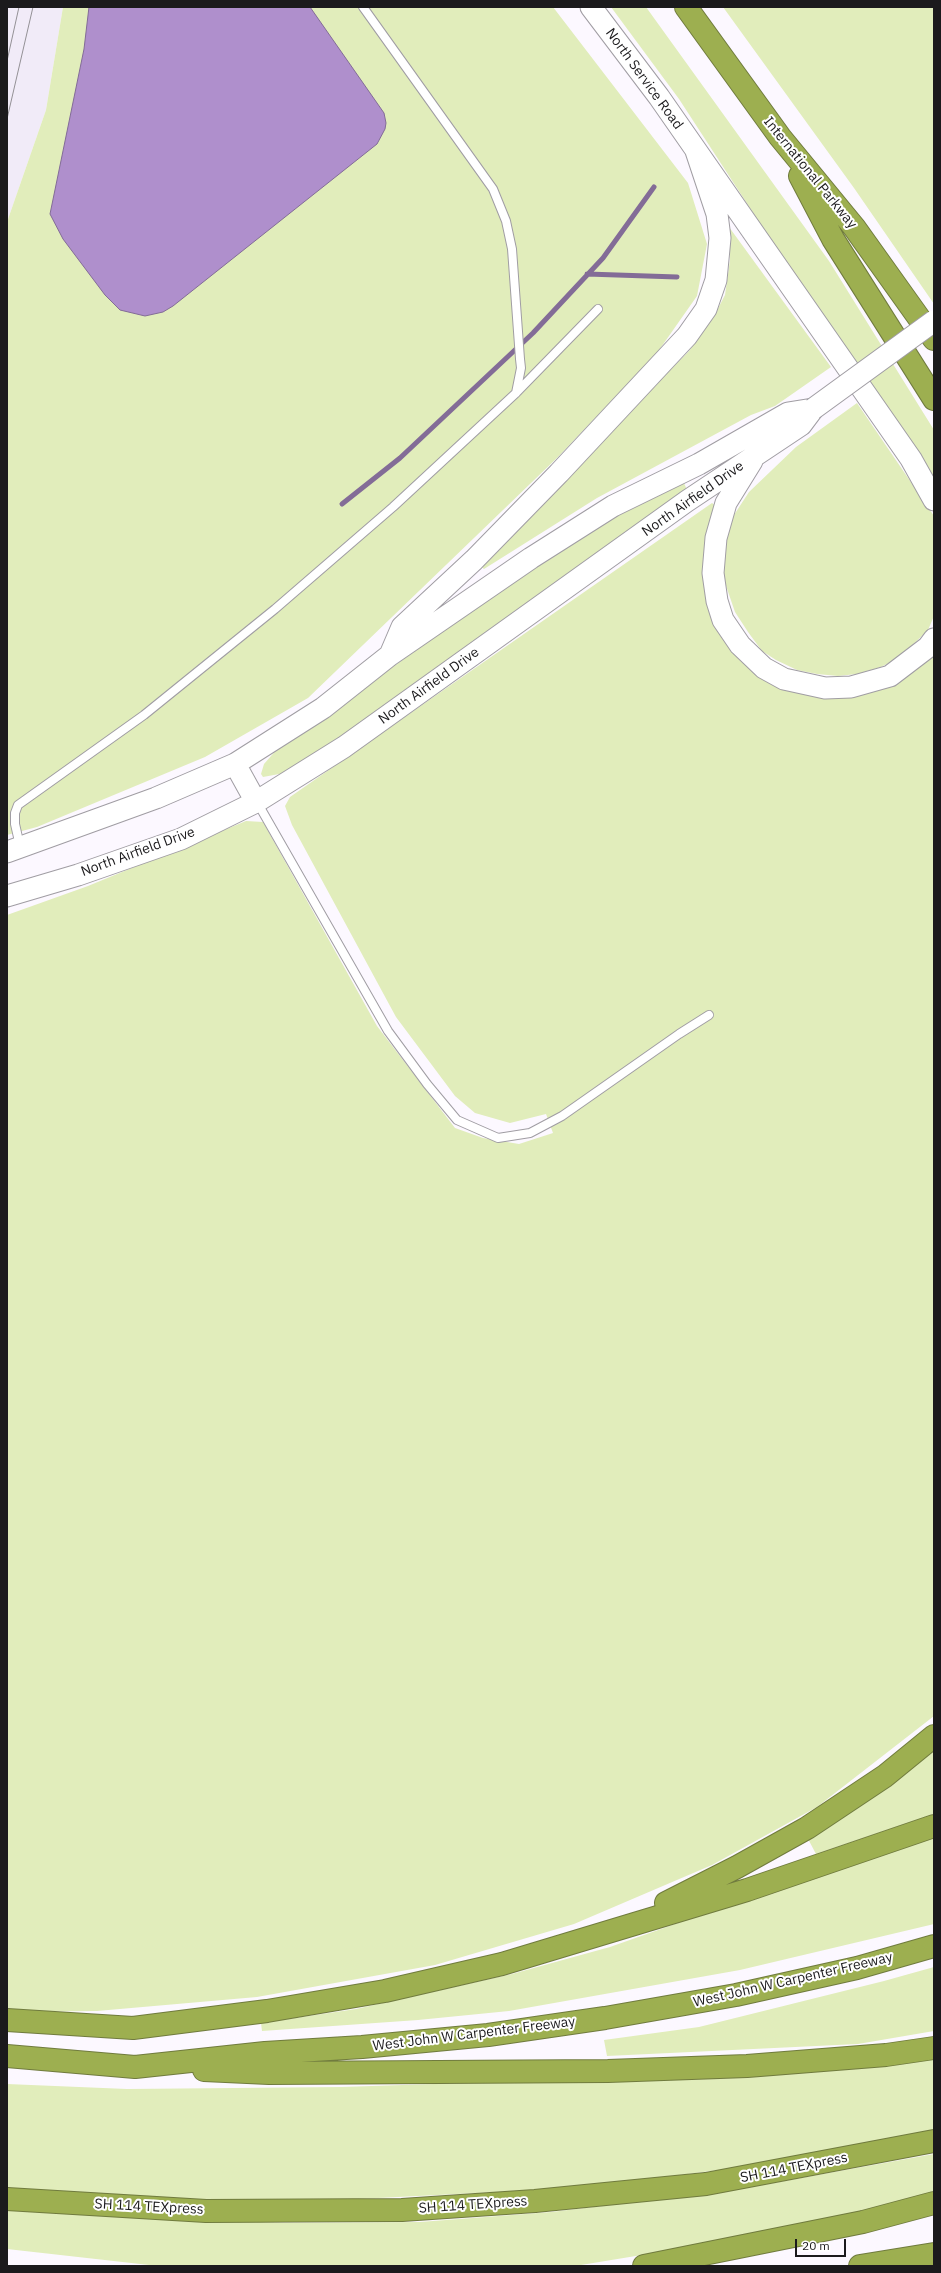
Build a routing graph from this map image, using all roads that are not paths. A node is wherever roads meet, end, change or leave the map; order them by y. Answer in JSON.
{"nodes":[{"id":1,"x":363,"y":7,"type":"edge"},
{"id":2,"x":591,"y":7,"type":"edge"},
{"id":3,"x":686,"y":7,"type":"edge"},
{"id":4,"x":780,"y":137,"type":"junction"},
{"id":5,"x":696,"y":151,"type":"junction"},
{"id":6,"x":598,"y":309,"type":"dead end"},
{"id":7,"x":934,"y":321,"type":"edge"},
{"id":8,"x":934,"y":339,"type":"edge"},
{"id":9,"x":516,"y":393,"type":"junction"},
{"id":10,"x":934,"y":399,"type":"edge"},
{"id":11,"x":813,"y":409,"type":"junction"},
{"id":12,"x":755,"y":455,"type":"junction"},
{"id":13,"x":934,"y":500,"type":"edge"},
{"id":14,"x":934,"y":639,"type":"edge"},
{"id":15,"x":390,"y":655,"type":"junction"},
{"id":16,"x":235,"y":764,"type":"junction"},
{"id":17,"x":256,"y":802,"type":"junction"},
{"id":18,"x":14,"y":850,"type":"edge"},
{"id":19,"x":7,"y":896,"type":"edge"},
{"id":20,"x":709,"y":1015,"type":"dead end"},
{"id":21,"x":934,"y":1736,"type":"edge"},
{"id":22,"x":934,"y":1826,"type":"edge"},
{"id":23,"x":617,"y":1928,"type":"junction"},
{"id":24,"x":934,"y":1946,"type":"edge"},
{"id":25,"x":7,"y":2020,"type":"edge"},
{"id":26,"x":934,"y":2048,"type":"edge"},
{"id":27,"x":7,"y":2056,"type":"edge"},
{"id":28,"x":135,"y":2067,"type":"junction"},
{"id":29,"x":934,"y":2141,"type":"edge"},
{"id":30,"x":7,"y":2199,"type":"edge"},
{"id":31,"x":934,"y":2203,"type":"edge"},
{"id":32,"x":934,"y":2254,"type":"edge"},
{"id":33,"x":644,"y":2266,"type":"edge"},
{"id":34,"x":860,"y":2266,"type":"edge"}],
"edges":[{"from":1,"to":9,"type":"lane"},
{"from":2,"to":5,"type":"main road","name":"North Service Road"},
{"from":3,"to":4,"type":"highway","name":"International Parkway"},
{"from":4,"to":8,"type":"highway","name":"International Parkway"},
{"from":4,"to":10,"type":"highway"},
{"from":5,"to":13,"type":"main road","name":"North Service Road"},
{"from":5,"to":15,"type":"main road"},
{"from":6,"to":9,"type":"lane"},
{"from":7,"to":11,"type":"main road","name":"North Airfield Drive","bridge":true},
{"from":9,"to":18,"type":"lane"},
{"from":11,"to":12,"type":"main road","name":"North Airfield Drive"},
{"from":11,"to":15,"type":"main road","name":"North Airfield Drive"},
{"from":12,"to":14,"type":"main road"},
{"from":12,"to":17,"type":"main road","name":"North Airfield Drive"},
{"from":15,"to":16,"type":"main road","name":"North Airfield Drive"},
{"from":16,"to":17,"type":"main road"},
{"from":16,"to":18,"type":"main road","name":"North Airfield Drive"},
{"from":17,"to":19,"type":"main road","name":"North Airfield Drive"},
{"from":17,"to":20,"type":"lane"},
{"from":21,"to":23,"type":"highway"},
{"from":22,"to":23,"type":"highway"},
{"from":23,"to":25,"type":"highway"},
{"from":24,"to":28,"type":"highway","name":"West John W Carpenter Freeway"},
{"from":26,"to":28,"type":"highway"},
{"from":27,"to":28,"type":"highway","name":"West John W Carpenter Freeway"},
{"from":29,"to":30,"type":"highway","name":"SH 114 TEXpress"},
{"from":31,"to":33,"type":"highway"},
{"from":32,"to":34,"type":"highway"}]}
